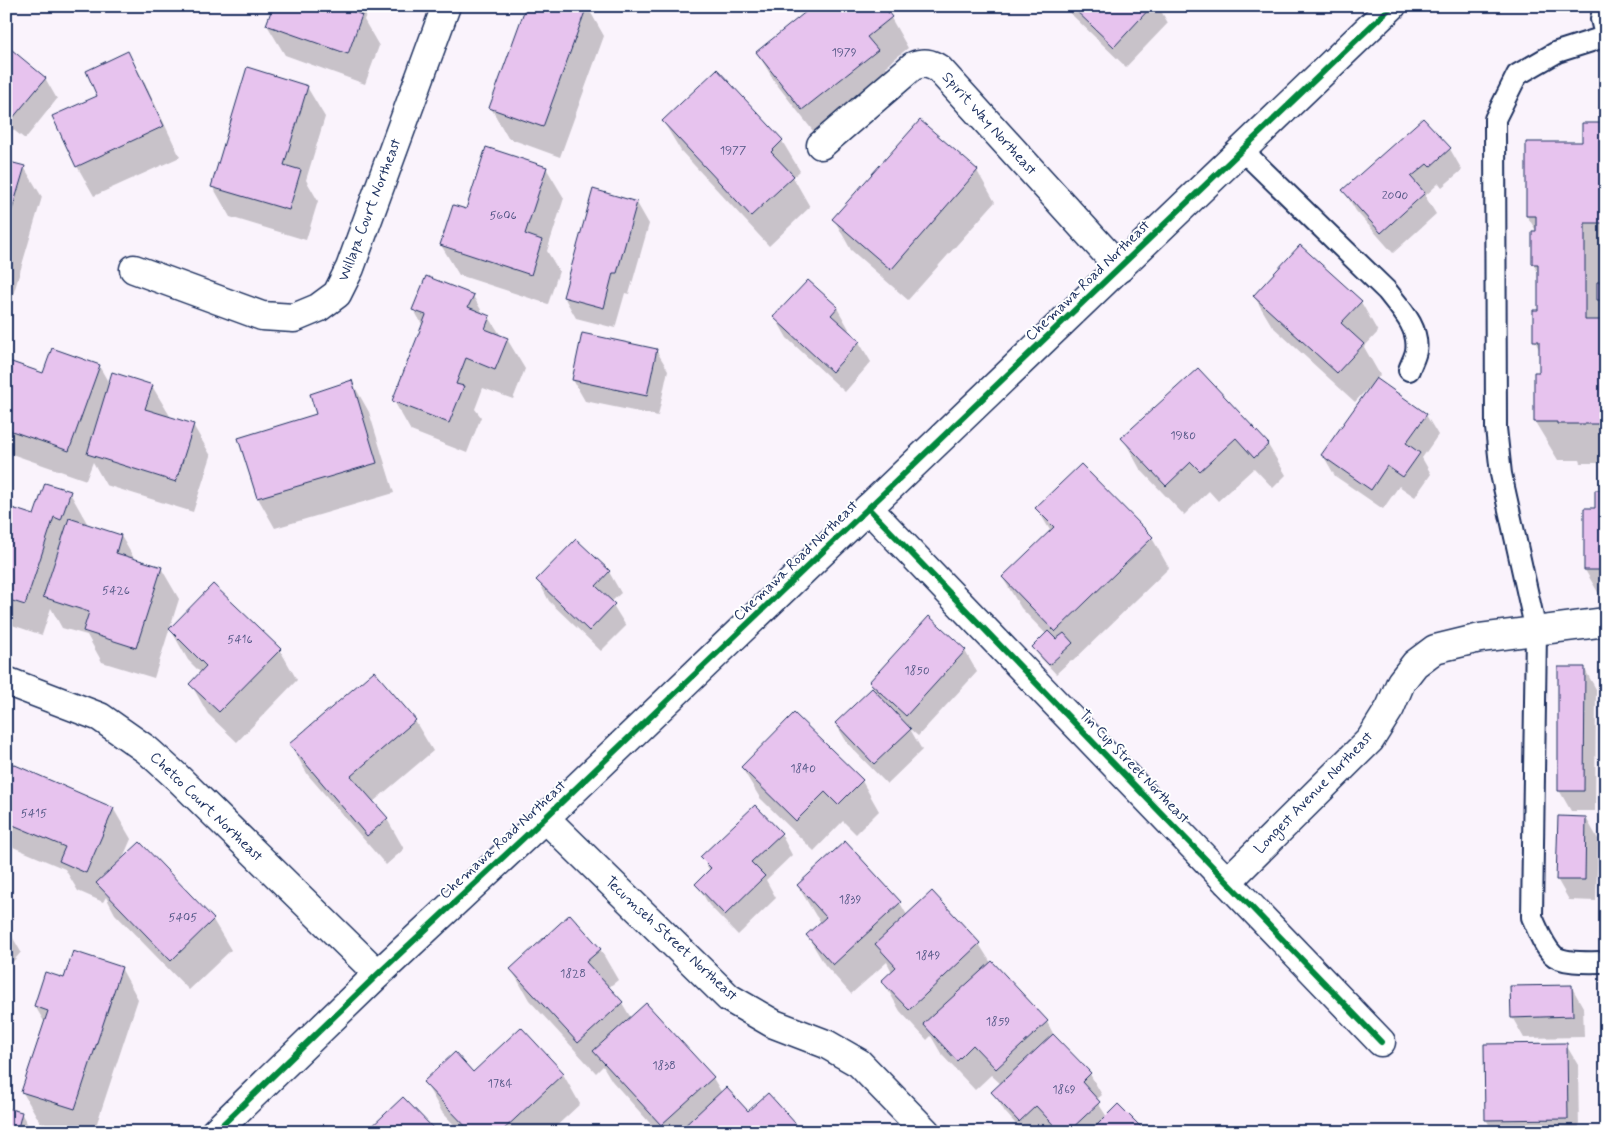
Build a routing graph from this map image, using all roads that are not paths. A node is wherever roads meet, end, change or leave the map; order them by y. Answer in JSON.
{"nodes":[{"id":1,"x":446,"y":6,"type":"edge"},
{"id":2,"x":1392,"y":6,"type":"edge"},
{"id":3,"x":1604,"y":6,"type":"edge"},
{"id":4,"x":1605,"y":39,"type":"edge"},
{"id":5,"x":821,"y":145,"type":"dead end"},
{"id":6,"x":1242,"y":150,"type":"junction"},
{"id":7,"x":1120,"y":268,"type":"junction"},
{"id":8,"x":134,"y":269,"type":"dead end"},
{"id":9,"x":1409,"y":370,"type":"dead end"},
{"id":10,"x":868,"y":508,"type":"junction"},
{"id":11,"x":1606,"y":622,"type":"edge"},
{"id":12,"x":1536,"y":631,"type":"junction"},
{"id":13,"x":6,"y":681,"type":"edge"},
{"id":14,"x":545,"y":818,"type":"junction"},
{"id":15,"x":1227,"y":882,"type":"junction"},
{"id":16,"x":1606,"y":962,"type":"edge"},
{"id":17,"x":378,"y":974,"type":"junction"},
{"id":18,"x":1381,"y":1042,"type":"dead end"},
{"id":19,"x":215,"y":1132,"type":"edge"},
{"id":20,"x":926,"y":1132,"type":"edge"}],
"edges":[{"from":1,"to":8,"type":"street","name":"Willapa Court Northeast"},
{"from":2,"to":6,"type":"street","name":"Chemawa Road Northeast"},
{"from":3,"to":4,"type":"lane"},
{"from":4,"to":12,"type":"lane"},
{"from":5,"to":7,"type":"street","name":"Spirit Way Northeast"},
{"from":6,"to":7,"type":"street","name":"Chemawa Road Northeast"},
{"from":6,"to":9,"type":"lane"},
{"from":7,"to":10,"type":"street","name":"Chemawa Road Northeast"},
{"from":10,"to":14,"type":"street","name":"Chemawa Road Northeast"},
{"from":10,"to":15,"type":"street","name":"Tin Cup Street Northeast"},
{"from":11,"to":12,"type":"street","name":"Longest Avenue Northeast"},
{"from":12,"to":15,"type":"street","name":"Longest Avenue Northeast"},
{"from":12,"to":16,"type":"lane"},
{"from":13,"to":17,"type":"street","name":"Chetco Court Northeast"},
{"from":14,"to":17,"type":"street","name":"Chemawa Road Northeast"},
{"from":14,"to":20,"type":"street","name":"Tecumseh Street Northeast"},
{"from":15,"to":18,"type":"street","name":"Tin Cup Street Northeast"},
{"from":17,"to":19,"type":"street","name":"Chemawa Road Northeast"}]}
